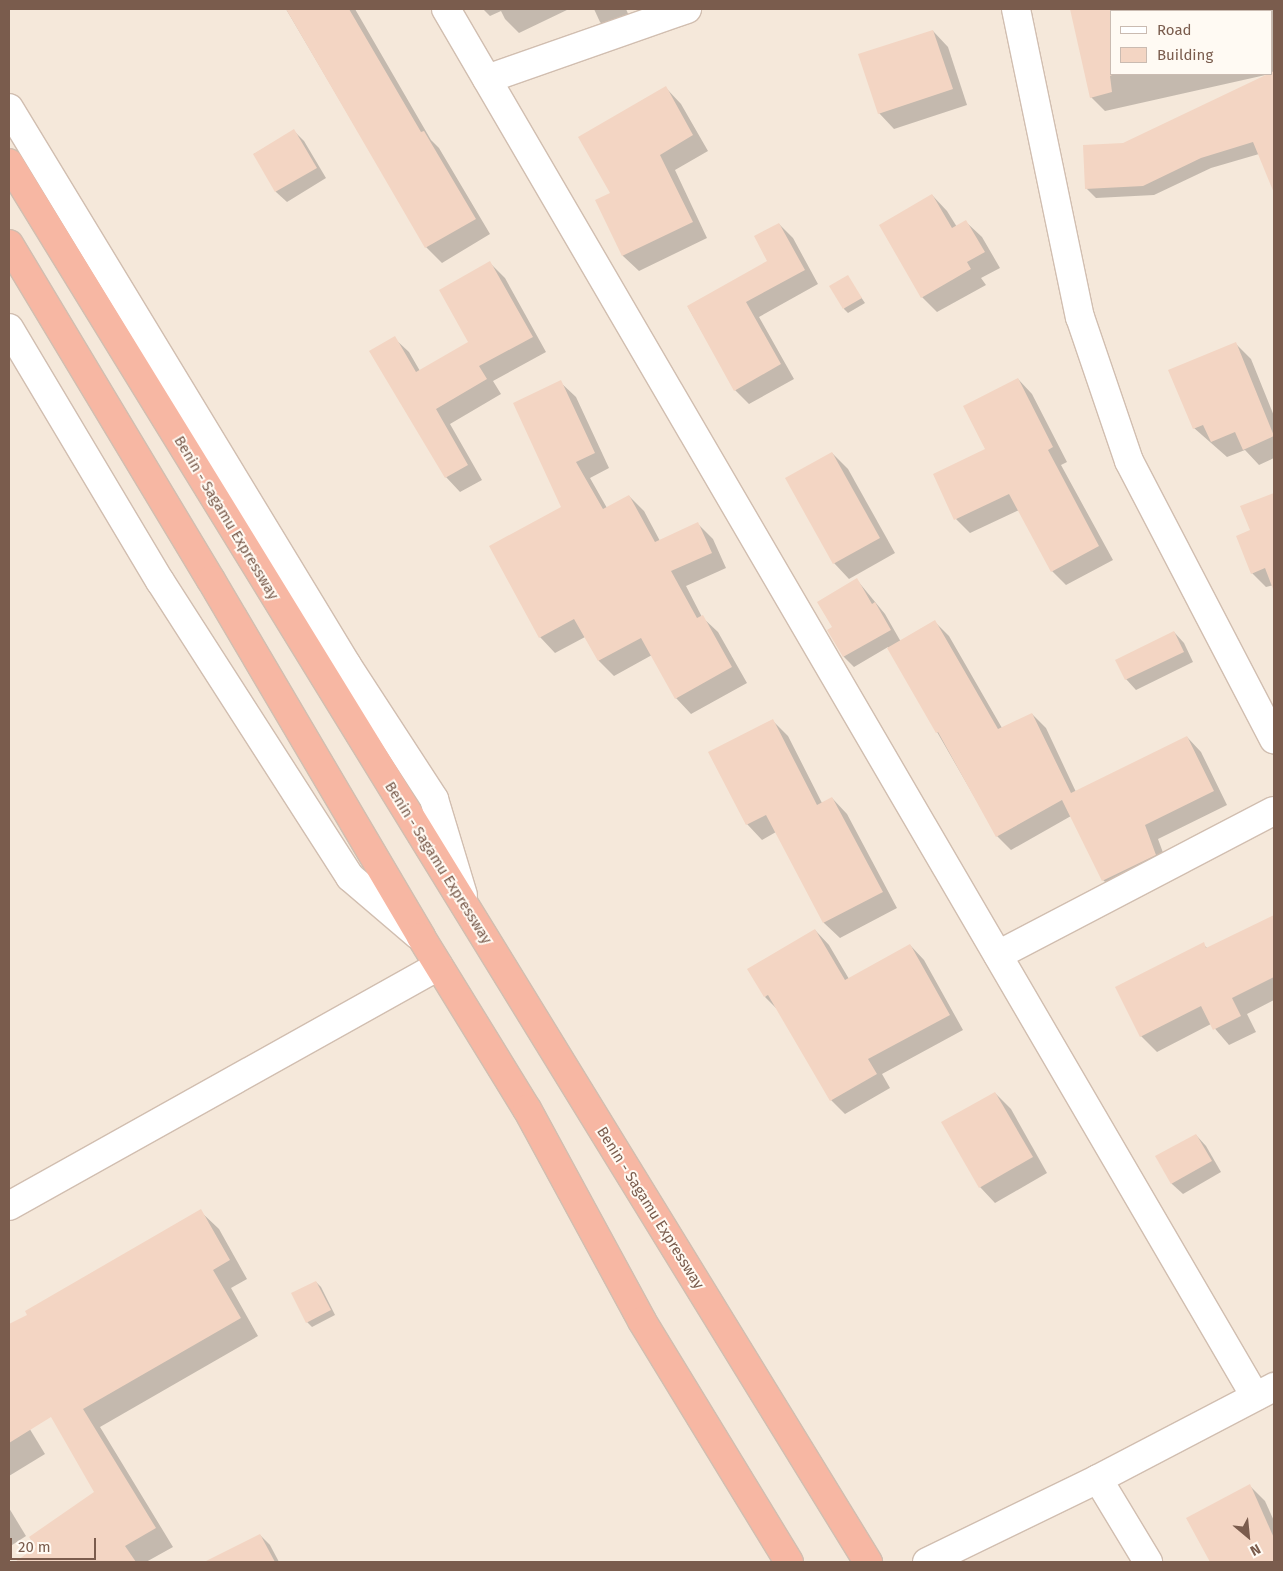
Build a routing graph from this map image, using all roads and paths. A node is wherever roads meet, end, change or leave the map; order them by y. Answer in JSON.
{"nodes":[{"id":1,"x":446,"y":9,"type":"edge"},
{"id":2,"x":687,"y":9,"type":"edge"},
{"id":3,"x":1016,"y":9,"type":"edge"},
{"id":4,"x":487,"y":79,"type":"junction"},
{"id":5,"x":9,"y":108,"type":"edge"},
{"id":6,"x":9,"y":163,"type":"edge"},
{"id":7,"x":9,"y":244,"type":"edge"},
{"id":8,"x":9,"y":328,"type":"edge"},
{"id":9,"x":1274,"y":739,"type":"edge"},
{"id":10,"x":1274,"y":811,"type":"edge"},
{"id":11,"x":469,"y":913,"type":"junction"},
{"id":12,"x":421,"y":937,"type":"junction"},
{"id":13,"x":998,"y":955,"type":"junction"},
{"id":14,"x":439,"y":966,"type":"junction"},
{"id":15,"x":9,"y":1206,"type":"edge"},
{"id":16,"x":1265,"y":1392,"type":"edge"},
{"id":17,"x":1098,"y":1479,"type":"junction"},
{"id":18,"x":789,"y":1562,"type":"edge"},
{"id":19,"x":868,"y":1562,"type":"edge"},
{"id":20,"x":927,"y":1562,"type":"edge"},
{"id":21,"x":1148,"y":1562,"type":"edge"}],
"edges":[{"from":1,"to":4,"type":"street"},
{"from":2,"to":4,"type":"street"},
{"from":3,"to":9,"type":"street"},
{"from":4,"to":13,"type":"street"},
{"from":5,"to":11,"type":"street"},
{"from":6,"to":11,"type":"highway","name":"Benin - Sagamu Expressway"},
{"from":7,"to":12,"type":"highway"},
{"from":8,"to":12,"type":"street"},
{"from":10,"to":13,"type":"street"},
{"from":11,"to":19,"type":"highway","name":"Benin - Sagamu Expressway"},
{"from":12,"to":14,"type":"highway"},
{"from":13,"to":16,"type":"street"},
{"from":14,"to":15,"type":"street"},
{"from":14,"to":18,"type":"highway"},
{"from":16,"to":17,"type":"street"},
{"from":17,"to":20,"type":"street"},
{"from":17,"to":21,"type":"street"}]}
